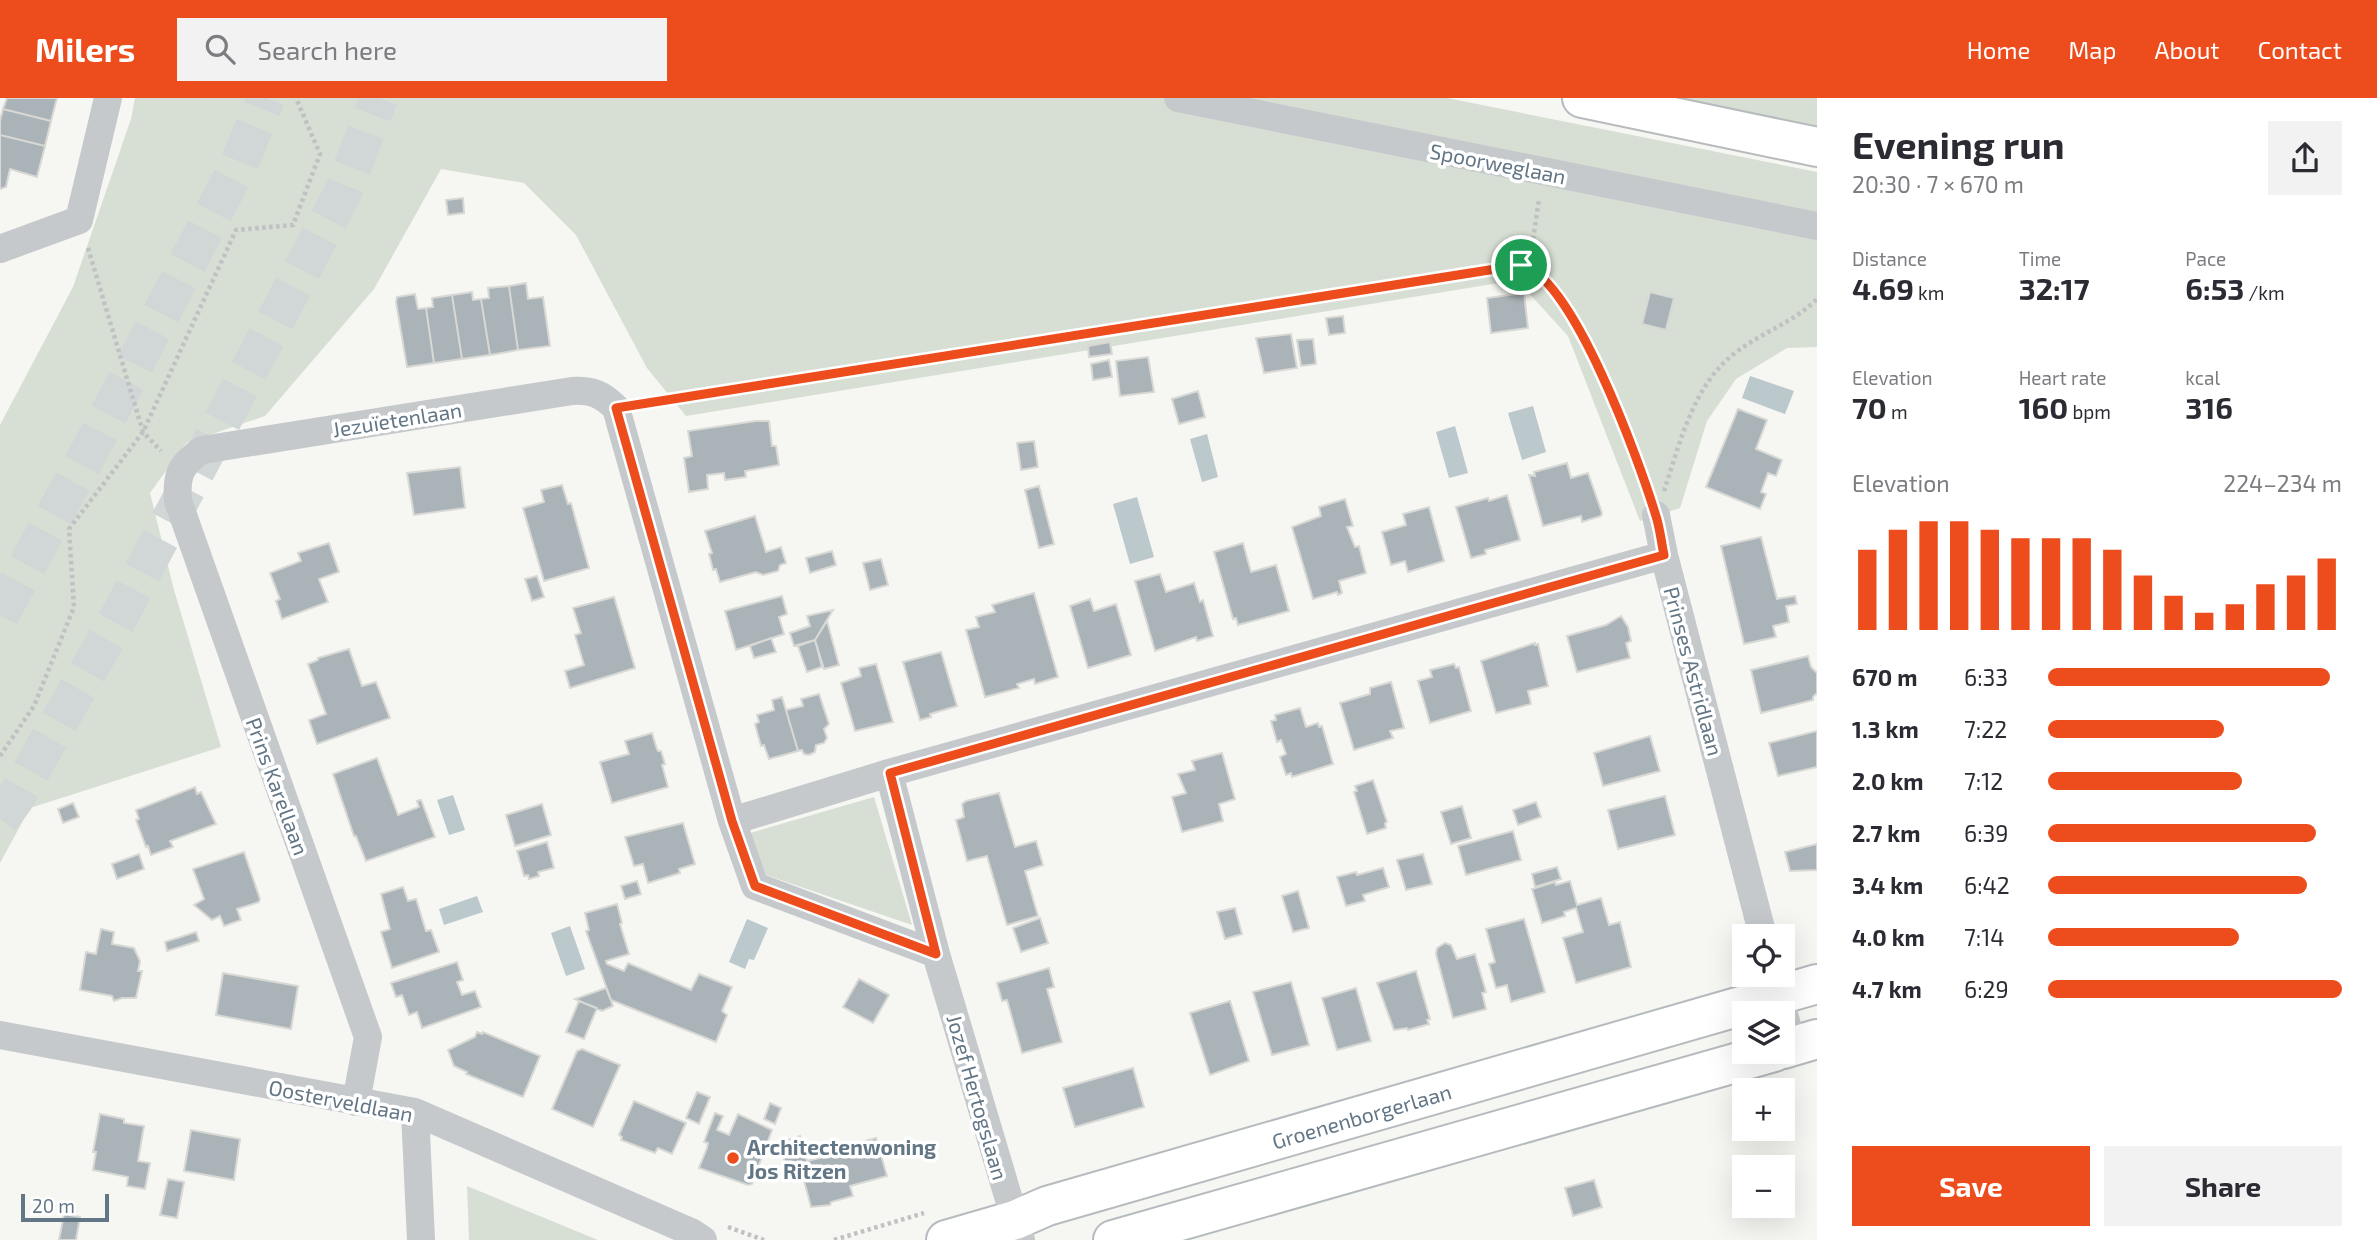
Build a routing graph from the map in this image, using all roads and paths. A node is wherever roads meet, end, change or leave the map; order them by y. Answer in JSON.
{"nodes":[{"id":1,"x":108,"y":98,"type":"edge"},
{"id":2,"x":296,"y":98,"type":"edge"},
{"id":3,"x":1178,"y":98,"type":"edge"},
{"id":4,"x":1582,"y":98,"type":"edge"},
{"id":5,"x":1817,"y":147,"type":"edge"},
{"id":6,"x":1543,"y":172,"type":"junction"},
{"id":7,"x":79,"y":220,"type":"junction"},
{"id":8,"x":1817,"y":226,"type":"edge"},
{"id":9,"x":0,"y":249,"type":"edge"},
{"id":10,"x":1529,"y":267,"type":"junction"},
{"id":11,"x":1817,"y":299,"type":"edge"},
{"id":12,"x":616,"y":408,"type":"junction"},
{"id":13,"x":143,"y":432,"type":"junction"},
{"id":14,"x":180,"y":471,"type":"junction"},
{"id":15,"x":1656,"y":515,"type":"junction"},
{"id":16,"x":1664,"y":555,"type":"junction"},
{"id":17,"x":0,"y":756,"type":"edge"},
{"id":18,"x":890,"y":773,"type":"junction"},
{"id":19,"x":732,"y":821,"type":"junction"},
{"id":20,"x":1760,"y":924,"type":"edge"},
{"id":21,"x":936,"y":954,"type":"junction"},
{"id":22,"x":1817,"y":984,"type":"edge"},
{"id":23,"x":1795,"y":985,"type":"edge"},
{"id":24,"x":1769,"y":987,"type":"edge"},
{"id":25,"x":0,"y":1035,"type":"edge"},
{"id":26,"x":1732,"y":1064,"type":"edge"},
{"id":27,"x":356,"y":1102,"type":"junction"},
{"id":28,"x":415,"y":1112,"type":"junction"},
{"id":29,"x":1018,"y":1230,"type":"edge"},
{"id":30,"x":697,"y":1236,"type":"edge"},
{"id":31,"x":421,"y":1240,"type":"edge"},
{"id":32,"x":834,"y":1240,"type":"edge"},
{"id":33,"x":852,"y":1240,"type":"edge"},
{"id":34,"x":946,"y":1240,"type":"edge"},
{"id":35,"x":1112,"y":1240,"type":"edge"}],
"edges":[{"from":1,"to":7,"type":"street"},
{"from":2,"to":13,"type":"path"},
{"from":3,"to":6,"type":"street","name":"Spoorweglaan"},
{"from":4,"to":5,"type":"main road"},
{"from":6,"to":8,"type":"street","name":"Spoorweglaan"},
{"from":6,"to":10,"type":"path"},
{"from":7,"to":9,"type":"street"},
{"from":7,"to":13,"type":"path"},
{"from":10,"to":12,"type":"path"},
{"from":10,"to":15,"type":"path"},
{"from":11,"to":15,"type":"path"},
{"from":12,"to":14,"type":"street","name":"Jezuïetenlaan"},
{"from":12,"to":19,"type":"street"},
{"from":13,"to":14,"type":"path"},
{"from":13,"to":17,"type":"path"},
{"from":14,"to":27,"type":"street","name":"Prins Karellaan"},
{"from":15,"to":16,"type":"street","name":"Prinses Astridlaan"},
{"from":16,"to":18,"type":"street"},
{"from":16,"to":20,"type":"street","name":"Prinses Astridlaan"},
{"from":18,"to":19,"type":"street"},
{"from":18,"to":21,"type":"street","name":"Jozef Hertogslaan"},
{"from":19,"to":21,"type":"street"},
{"from":21,"to":29,"type":"street","name":"Jozef Hertogslaan"},
{"from":22,"to":23,"type":"main road","name":"Groenenborgerlaan"},
{"from":24,"to":29,"type":"main road","name":"Groenenborgerlaan"},
{"from":25,"to":27,"type":"street","name":"Oosterveldlaan"},
{"from":26,"to":35,"type":"main road"},
{"from":27,"to":28,"type":"street","name":"Oosterveldlaan"},
{"from":28,"to":30,"type":"street","name":"Oosterveldlaan"},
{"from":28,"to":31,"type":"street"},
{"from":29,"to":34,"type":"main road","name":"Groenenborgerlaan"},
{"from":32,"to":33,"type":"path"}]}
